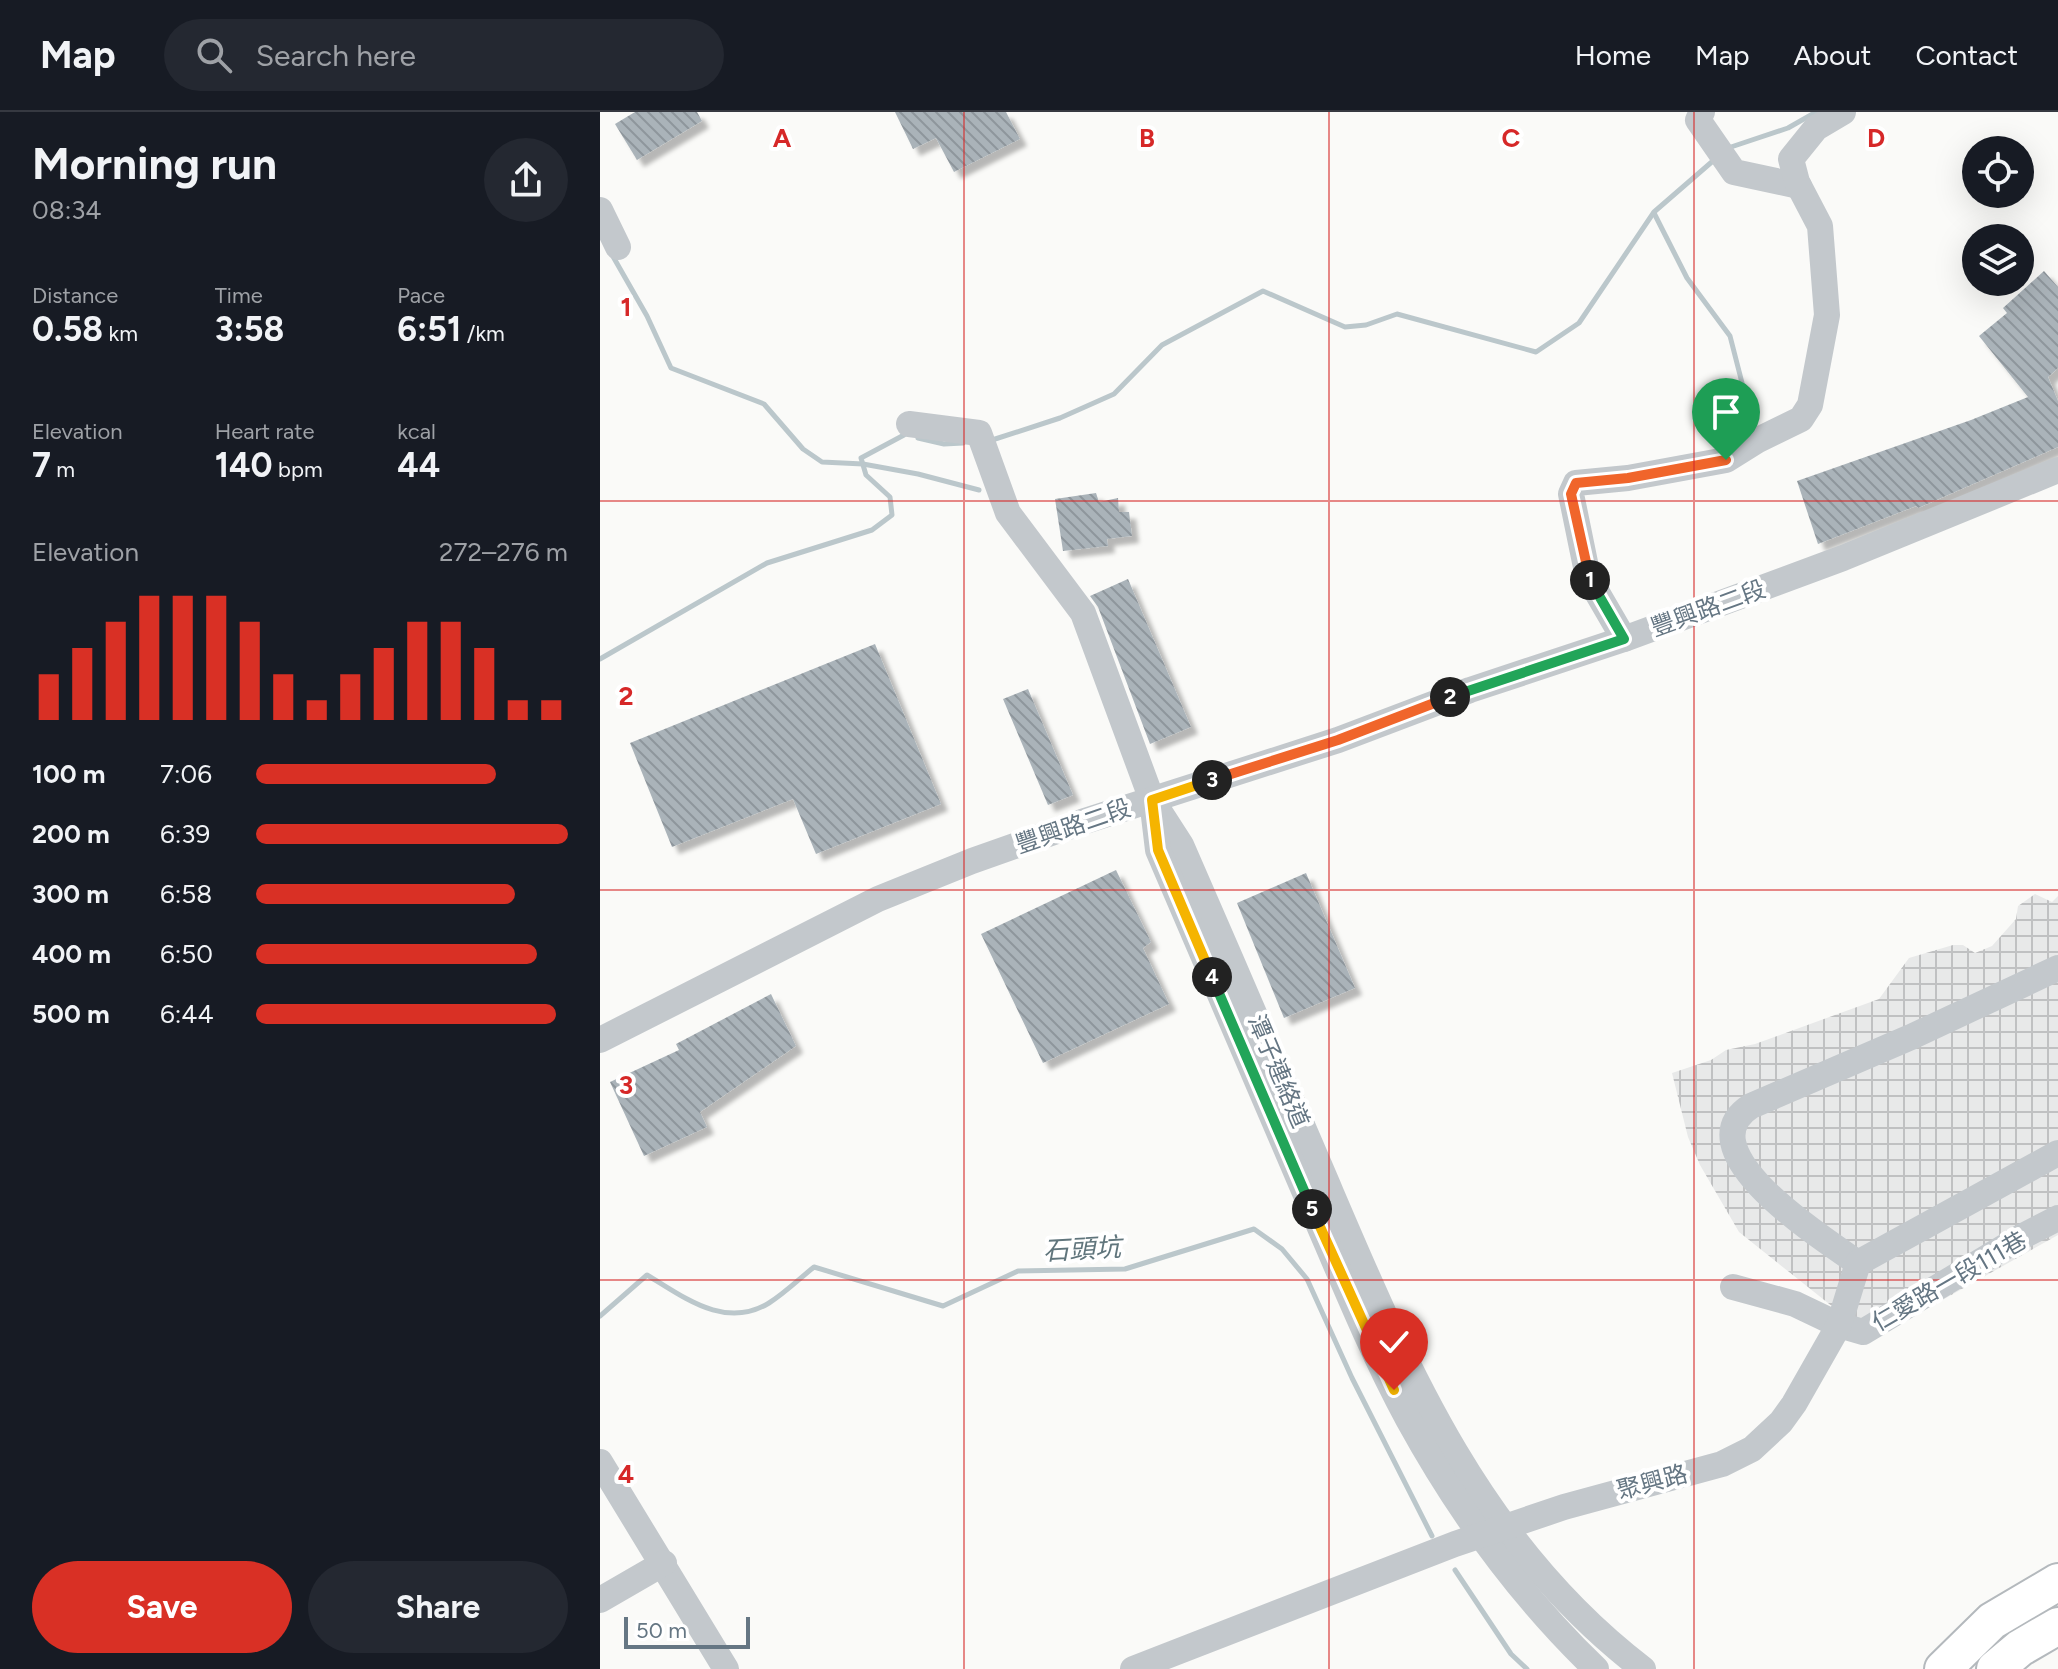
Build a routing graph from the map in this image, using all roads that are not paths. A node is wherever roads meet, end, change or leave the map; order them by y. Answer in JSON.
{"nodes":[{"id":1,"x":1702,"y":112,"type":"edge"},
{"id":2,"x":1843,"y":112,"type":"edge"},
{"id":3,"x":1799,"y":186,"type":"junction"},
{"id":4,"x":600,"y":210,"type":"edge"},
{"id":5,"x":618,"y":247,"type":"dead end"},
{"id":6,"x":909,"y":424,"type":"dead end"},
{"id":7,"x":2058,"y":470,"type":"edge"},
{"id":8,"x":1624,"y":639,"type":"junction"},
{"id":9,"x":1152,"y":800,"type":"junction"},
{"id":10,"x":2058,"y":968,"type":"edge"},
{"id":11,"x":600,"y":1040,"type":"edge"},
{"id":12,"x":2058,"y":1153,"type":"edge"},
{"id":13,"x":2058,"y":1218,"type":"edge"},
{"id":14,"x":1858,"y":1263,"type":"junction"},
{"id":15,"x":1733,"y":1287,"type":"dead end"},
{"id":16,"x":1839,"y":1325,"type":"junction"},
{"id":17,"x":600,"y":1462,"type":"edge"},
{"id":18,"x":1493,"y":1532,"type":"junction"},
{"id":19,"x":664,"y":1563,"type":"junction"},
{"id":20,"x":2058,"y":1582,"type":"edge"},
{"id":21,"x":600,"y":1600,"type":"edge"},
{"id":22,"x":2058,"y":1626,"type":"edge"},
{"id":23,"x":726,"y":1669,"type":"edge"},
{"id":24,"x":1133,"y":1669,"type":"edge"},
{"id":25,"x":1596,"y":1669,"type":"edge"},
{"id":26,"x":1643,"y":1669,"type":"edge"},
{"id":27,"x":1943,"y":1669,"type":"edge"},
{"id":28,"x":1995,"y":1669,"type":"edge"}],
"edges":[{"from":1,"to":3,"type":"street"},
{"from":2,"to":3,"type":"street"},
{"from":3,"to":8,"type":"street"},
{"from":4,"to":5,"type":"street"},
{"from":6,"to":9,"type":"street","name":"潭子連絡道"},
{"from":7,"to":8,"type":"street","name":"豐興路二段"},
{"from":8,"to":9,"type":"street","name":"豐興路二段"},
{"from":9,"to":11,"type":"street","name":"豐興路二段"},
{"from":9,"to":18,"type":"street","name":"潭子連絡道"},
{"from":10,"to":14,"type":"street"},
{"from":12,"to":14,"type":"street"},
{"from":13,"to":16,"type":"street","name":"仁愛路一段111巷"},
{"from":14,"to":16,"type":"street","name":"聚興路"},
{"from":15,"to":16,"type":"street"},
{"from":16,"to":18,"type":"street","name":"聚興路"},
{"from":17,"to":19,"type":"street"},
{"from":18,"to":24,"type":"street","name":"聚興路"},
{"from":18,"to":25,"type":"street","name":"潭子連絡道"},
{"from":18,"to":26,"type":"street","name":"潭子連絡道"},
{"from":19,"to":21,"type":"street"},
{"from":19,"to":23,"type":"street"},
{"from":20,"to":27,"type":"highway"},
{"from":22,"to":28,"type":"highway"}]}
